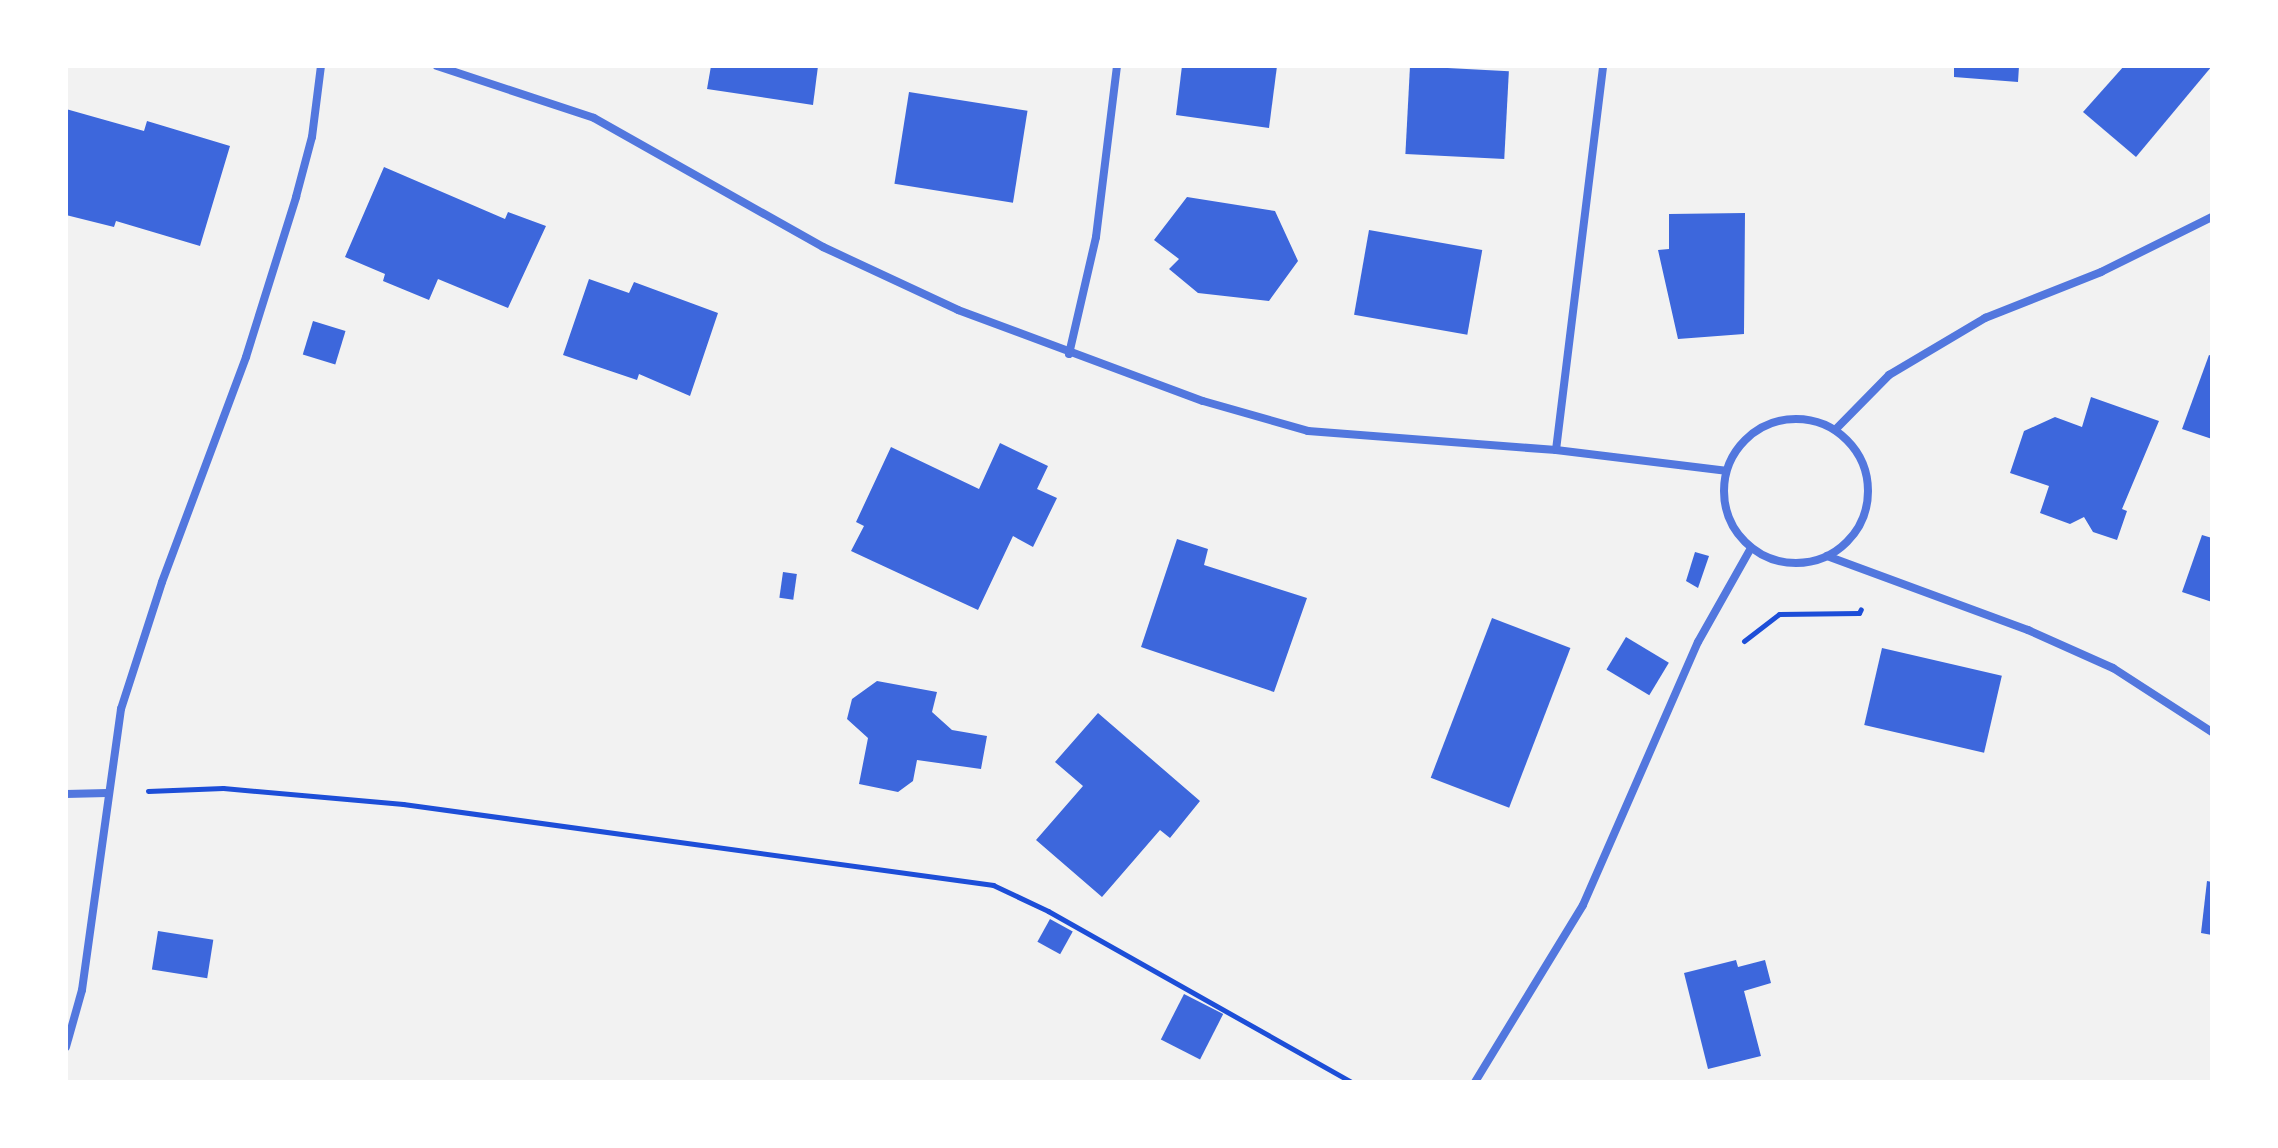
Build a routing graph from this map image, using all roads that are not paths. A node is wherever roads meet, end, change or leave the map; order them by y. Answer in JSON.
{"nodes":[{"id":1,"x":321,"y":66,"type":"edge"},
{"id":2,"x":437,"y":66,"type":"edge"},
{"id":3,"x":1117,"y":66,"type":"edge"},
{"id":4,"x":1603,"y":66,"type":"edge"},
{"id":5,"x":2212,"y":217,"type":"edge"},
{"id":6,"x":1069,"y":354,"type":"junction"},
{"id":7,"x":1835,"y":430,"type":"junction"},
{"id":8,"x":1556,"y":450,"type":"junction"},
{"id":9,"x":1726,"y":471,"type":"junction"},
{"id":10,"x":1751,"y":548,"type":"junction"},
{"id":11,"x":1827,"y":556,"type":"junction"},
{"id":12,"x":2212,"y":732,"type":"edge"},
{"id":13,"x":107,"y":793,"type":"junction"},
{"id":14,"x":66,"y":794,"type":"edge"},
{"id":15,"x":66,"y":1047,"type":"edge"},
{"id":16,"x":1475,"y":1082,"type":"edge"}],
"edges":[{"from":1,"to":13,"type":"street"},
{"from":2,"to":6,"type":"street"},
{"from":3,"to":6,"type":"street"},
{"from":4,"to":8,"type":"street"},
{"from":5,"to":7,"type":"street"},
{"from":6,"to":8,"type":"street"},
{"from":7,"to":9,"type":"street"},
{"from":7,"to":11,"type":"street"},
{"from":8,"to":9,"type":"street"},
{"from":9,"to":10,"type":"street"},
{"from":10,"to":11,"type":"street"},
{"from":10,"to":16,"type":"street"},
{"from":11,"to":12,"type":"street"},
{"from":13,"to":14,"type":"street"},
{"from":13,"to":15,"type":"street"}]}
